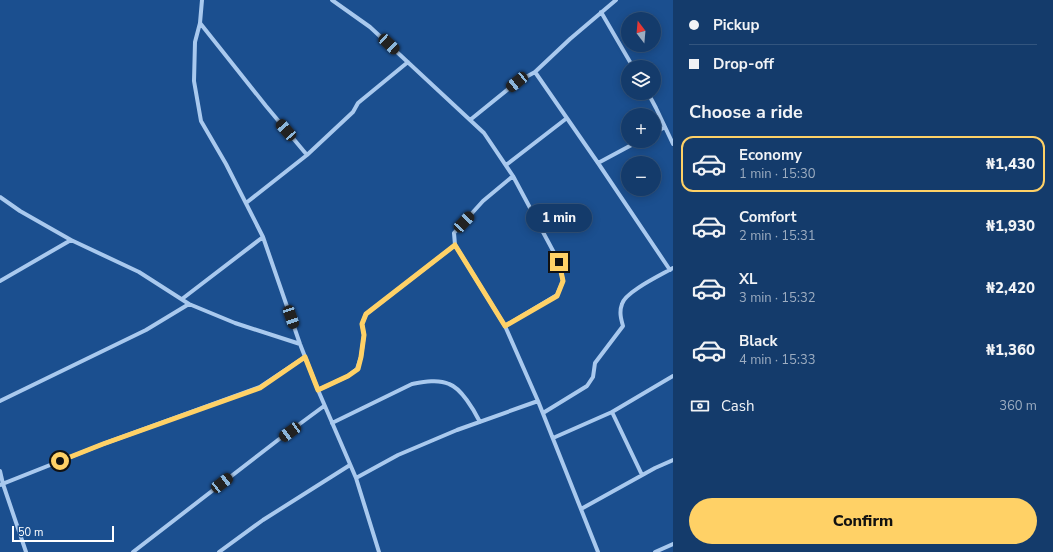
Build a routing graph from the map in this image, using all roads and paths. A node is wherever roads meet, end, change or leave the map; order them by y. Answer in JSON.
{"nodes":[{"id":1,"x":202,"y":0,"type":"edge"},
{"id":2,"x":332,"y":0,"type":"edge"},
{"id":3,"x":616,"y":0,"type":"edge"},
{"id":4,"x":601,"y":12,"type":"junction"},
{"id":5,"x":200,"y":23,"type":"junction"},
{"id":6,"x":629,"y":60,"type":"edge"},
{"id":7,"x":408,"y":62,"type":"junction"},
{"id":8,"x":535,"y":72,"type":"junction"},
{"id":9,"x":652,"y":100,"type":"edge"},
{"id":10,"x":567,"y":118,"type":"junction"},
{"id":11,"x":470,"y":120,"type":"junction"},
{"id":12,"x":665,"y":127,"type":"junction"},
{"id":13,"x":661,"y":129,"type":"edge"},
{"id":14,"x":673,"y":144,"type":"edge"},
{"id":15,"x":626,"y":148,"type":"edge"},
{"id":16,"x":306,"y":155,"type":"junction"},
{"id":17,"x":598,"y":163,"type":"junction"},
{"id":18,"x":506,"y":165,"type":"junction"},
{"id":19,"x":513,"y":176,"type":"junction"},
{"id":20,"x":0,"y":197,"type":"edge"},
{"id":21,"x":246,"y":204,"type":"junction"},
{"id":22,"x":263,"y":237,"type":"junction"},
{"id":23,"x":71,"y":240,"type":"junction"},
{"id":24,"x":455,"y":245,"type":"junction"},
{"id":25,"x":671,"y":269,"type":"edge"},
{"id":26,"x":0,"y":281,"type":"edge"},
{"id":27,"x":182,"y":299,"type":"junction"},
{"id":28,"x":189,"y":304,"type":"junction"},
{"id":29,"x":505,"y":326,"type":"junction"},
{"id":30,"x":300,"y":344,"type":"junction"},
{"id":31,"x":305,"y":357,"type":"junction"},
{"id":32,"x":673,"y":376,"type":"edge"},
{"id":33,"x":318,"y":390,"type":"junction"},
{"id":34,"x":0,"y":401,"type":"edge"},
{"id":35,"x":538,"y":401,"type":"junction"},
{"id":36,"x":324,"y":406,"type":"junction"},
{"id":37,"x":612,"y":412,"type":"junction"},
{"id":38,"x":543,"y":413,"type":"junction"},
{"id":39,"x":480,"y":422,"type":"junction"},
{"id":40,"x":332,"y":423,"type":"junction"},
{"id":41,"x":553,"y":438,"type":"junction"},
{"id":42,"x":673,"y":460,"type":"edge"},
{"id":43,"x":350,"y":465,"type":"junction"},
{"id":44,"x":0,"y":471,"type":"edge"},
{"id":45,"x":642,"y":475,"type":"junction"},
{"id":46,"x":356,"y":478,"type":"junction"},
{"id":47,"x":1,"y":484,"type":"edge"},
{"id":48,"x":581,"y":509,"type":"junction"},
{"id":49,"x":673,"y":544,"type":"edge"},
{"id":50,"x":26,"y":552,"type":"edge"},
{"id":51,"x":133,"y":552,"type":"edge"},
{"id":52,"x":219,"y":552,"type":"edge"},
{"id":53,"x":379,"y":552,"type":"edge"},
{"id":54,"x":598,"y":552,"type":"edge"},
{"id":55,"x":655,"y":552,"type":"edge"}],
"edges":[{"from":1,"to":5,"type":"street"},
{"from":2,"to":7,"type":"street"},
{"from":3,"to":4,"type":"street"},
{"from":4,"to":6,"type":"street"},
{"from":4,"to":8,"type":"street"},
{"from":5,"to":16,"type":"street"},
{"from":5,"to":21,"type":"street"},
{"from":7,"to":11,"type":"street"},
{"from":7,"to":16,"type":"street"},
{"from":8,"to":10,"type":"street"},
{"from":8,"to":11,"type":"street"},
{"from":9,"to":12,"type":"street"},
{"from":10,"to":17,"type":"street"},
{"from":10,"to":18,"type":"street"},
{"from":11,"to":18,"type":"street"},
{"from":12,"to":13,"type":"street"},
{"from":12,"to":14,"type":"street"},
{"from":15,"to":17,"type":"street"},
{"from":16,"to":21,"type":"street"},
{"from":17,"to":25,"type":"street"},
{"from":18,"to":19,"type":"street"},
{"from":19,"to":24,"type":"street"},
{"from":19,"to":29,"type":"street"},
{"from":20,"to":23,"type":"street"},
{"from":21,"to":22,"type":"street"},
{"from":22,"to":27,"type":"street"},
{"from":22,"to":30,"type":"street"},
{"from":23,"to":26,"type":"street"},
{"from":23,"to":27,"type":"street"},
{"from":24,"to":29,"type":"street"},
{"from":24,"to":33,"type":"street"},
{"from":25,"to":38,"type":"street"},
{"from":27,"to":28,"type":"street"},
{"from":28,"to":30,"type":"street"},
{"from":28,"to":34,"type":"street"},
{"from":29,"to":35,"type":"street"},
{"from":30,"to":31,"type":"street"},
{"from":31,"to":33,"type":"street"},
{"from":31,"to":47,"type":"street"},
{"from":32,"to":37,"type":"street"},
{"from":33,"to":36,"type":"street"},
{"from":35,"to":38,"type":"street"},
{"from":35,"to":39,"type":"street"},
{"from":36,"to":40,"type":"street"},
{"from":36,"to":51,"type":"street"},
{"from":37,"to":41,"type":"street"},
{"from":37,"to":45,"type":"street"},
{"from":38,"to":41,"type":"street"},
{"from":39,"to":40,"type":"street"},
{"from":39,"to":46,"type":"street"},
{"from":40,"to":43,"type":"street"},
{"from":41,"to":48,"type":"street"},
{"from":42,"to":45,"type":"street"},
{"from":43,"to":46,"type":"street"},
{"from":43,"to":52,"type":"street"},
{"from":44,"to":47,"type":"street"},
{"from":45,"to":48,"type":"street"},
{"from":46,"to":53,"type":"street"},
{"from":47,"to":50,"type":"street"},
{"from":48,"to":54,"type":"street"},
{"from":49,"to":55,"type":"street"}]}
